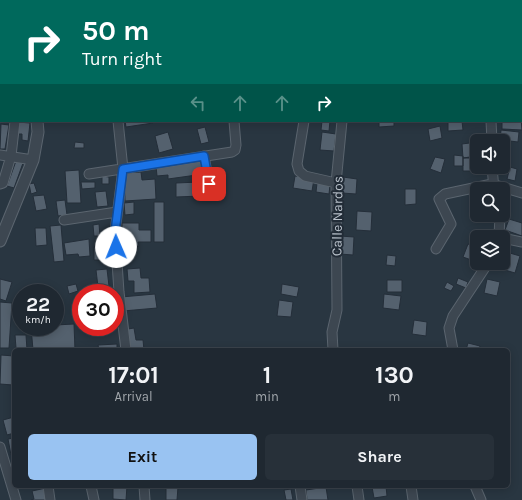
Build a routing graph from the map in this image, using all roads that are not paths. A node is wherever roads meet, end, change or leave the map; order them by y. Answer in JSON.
{"nodes":[{"id":1,"x":15,"y":122,"type":"edge"},
{"id":2,"x":37,"y":122,"type":"edge"},
{"id":3,"x":118,"y":122,"type":"edge"},
{"id":4,"x":234,"y":122,"type":"edge"},
{"id":5,"x":304,"y":122,"type":"edge"},
{"id":6,"x":342,"y":122,"type":"edge"},
{"id":7,"x":491,"y":122,"type":"edge"},
{"id":8,"x":492,"y":134,"type":"edge"},
{"id":9,"x":0,"y":154,"type":"edge"},
{"id":10,"x":11,"y":156,"type":"junction"},
{"id":11,"x":204,"y":156,"type":"junction"},
{"id":12,"x":33,"y":160,"type":"junction"},
{"id":13,"x":123,"y":169,"type":"junction"},
{"id":14,"x":89,"y":174,"type":"dead end"},
{"id":15,"x":336,"y":183,"type":"junction"},
{"id":16,"x":0,"y":184,"type":"edge"},
{"id":17,"x":209,"y":184,"type":"dead end"},
{"id":18,"x":470,"y":190,"type":"edge"},
{"id":19,"x":510,"y":191,"type":"edge"},
{"id":20,"x":522,"y":193,"type":"edge"},
{"id":21,"x":117,"y":212,"type":"junction"},
{"id":22,"x":64,"y":220,"type":"dead end"},
{"id":23,"x":510,"y":239,"type":"edge"},
{"id":24,"x":0,"y":241,"type":"edge"},
{"id":25,"x":522,"y":242,"type":"edge"},
{"id":26,"x":436,"y":249,"type":"dead end"},
{"id":27,"x":483,"y":270,"type":"edge"},
{"id":28,"x":126,"y":348,"type":"edge"},
{"id":29,"x":334,"y":348,"type":"edge"},
{"id":30,"x":453,"y":348,"type":"edge"},
{"id":31,"x":0,"y":447,"type":"edge"},
{"id":32,"x":12,"y":487,"type":"edge"},
{"id":33,"x":12,"y":488,"type":"edge"},
{"id":34,"x":48,"y":488,"type":"edge"},
{"id":35,"x":91,"y":488,"type":"edge"},
{"id":36,"x":144,"y":488,"type":"edge"},
{"id":37,"x":300,"y":488,"type":"edge"},
{"id":38,"x":357,"y":488,"type":"edge"},
{"id":39,"x":411,"y":488,"type":"edge"},
{"id":40,"x":476,"y":488,"type":"edge"},
{"id":41,"x":16,"y":500,"type":"edge"},
{"id":42,"x":50,"y":500,"type":"edge"},
{"id":43,"x":91,"y":500,"type":"edge"},
{"id":44,"x":145,"y":500,"type":"edge"},
{"id":45,"x":302,"y":500,"type":"edge"},
{"id":46,"x":359,"y":500,"type":"edge"},
{"id":47,"x":413,"y":500,"type":"edge"},
{"id":48,"x":481,"y":500,"type":"edge"}],
"edges":[{"from":1,"to":10,"type":"street"},
{"from":2,"to":12,"type":"street"},
{"from":3,"to":13,"type":"street"},
{"from":4,"to":11,"type":"street"},
{"from":5,"to":15,"type":"street"},
{"from":6,"to":15,"type":"street","name":"Calle Nardos"},
{"from":7,"to":8,"type":"street"},
{"from":9,"to":10,"type":"street"},
{"from":10,"to":12,"type":"street"},
{"from":10,"to":16,"type":"street"},
{"from":11,"to":13,"type":"street"},
{"from":11,"to":17,"type":"street"},
{"from":12,"to":24,"type":"street"},
{"from":13,"to":14,"type":"street"},
{"from":13,"to":21,"type":"street"},
{"from":15,"to":29,"type":"street","name":"Calle Nardos"},
{"from":18,"to":26,"type":"street"},
{"from":19,"to":20,"type":"street"},
{"from":21,"to":22,"type":"street"},
{"from":21,"to":28,"type":"street"},
{"from":23,"to":25,"type":"street"},
{"from":27,"to":30,"type":"street"},
{"from":31,"to":32,"type":"street"},
{"from":33,"to":41,"type":"street"},
{"from":34,"to":42,"type":"street"},
{"from":35,"to":43,"type":"street"},
{"from":36,"to":44,"type":"street"},
{"from":37,"to":45,"type":"street"},
{"from":38,"to":46,"type":"street"},
{"from":39,"to":47,"type":"street"},
{"from":40,"to":48,"type":"street"}]}
